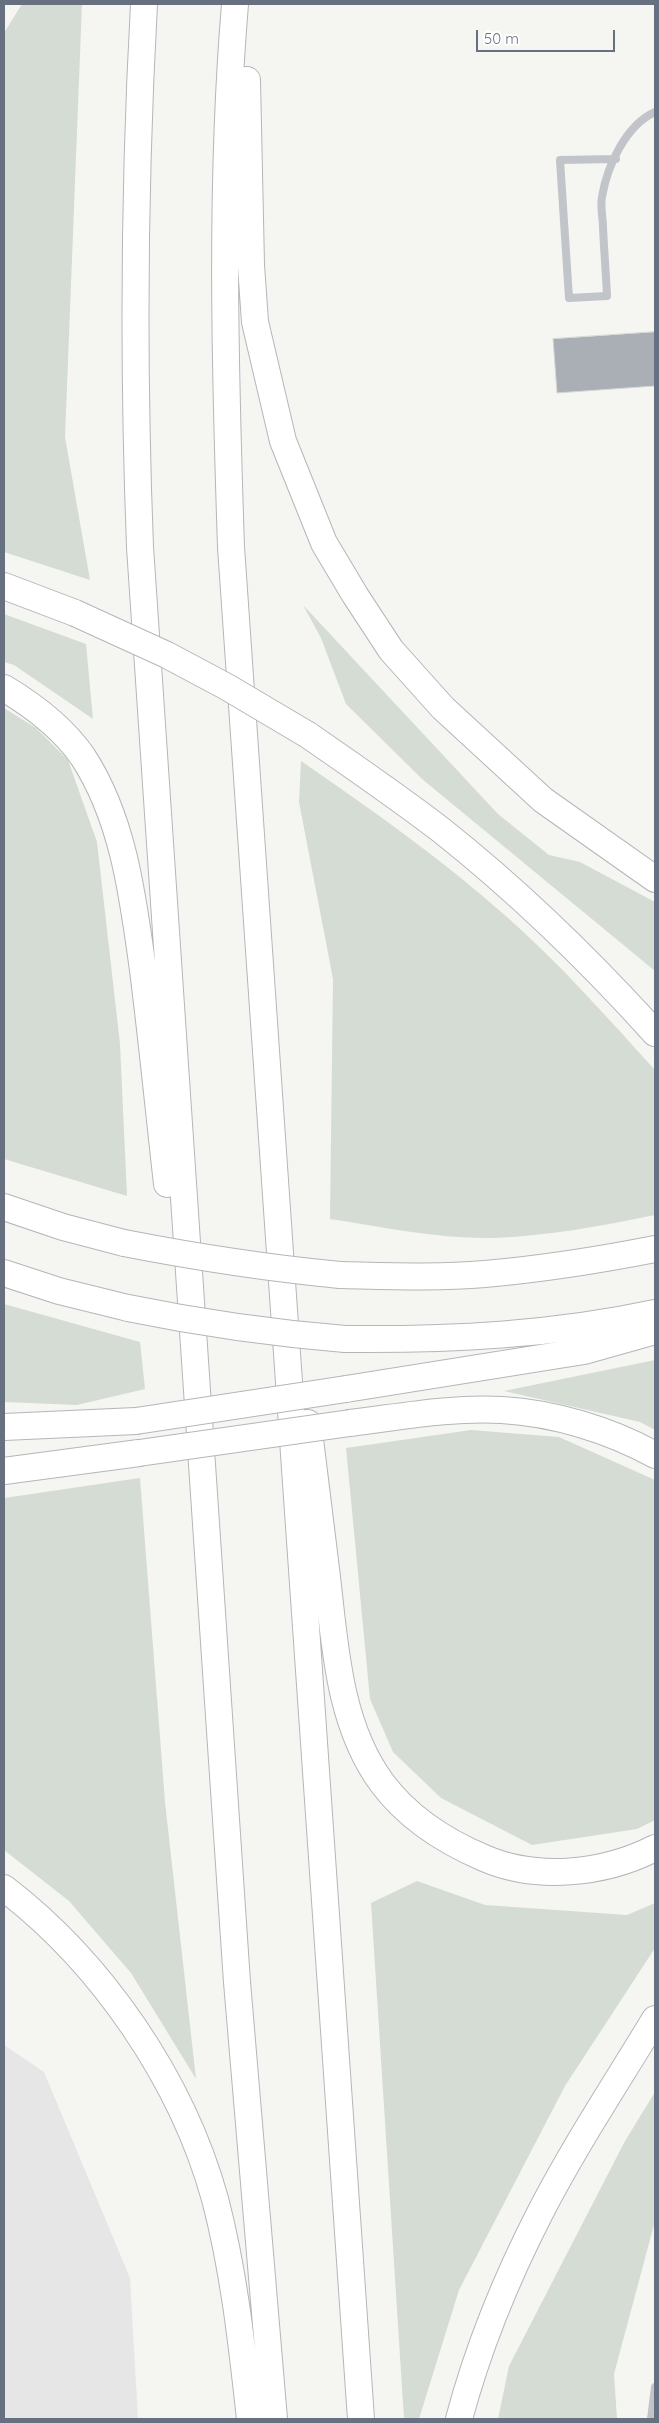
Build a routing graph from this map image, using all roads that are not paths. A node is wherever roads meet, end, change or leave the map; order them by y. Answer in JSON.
{"nodes":[{"id":1,"x":144,"y":4,"type":"edge"},
{"id":2,"x":235,"y":4,"type":"edge"},
{"id":3,"x":245,"y":4,"type":"edge"},
{"id":4,"x":655,"y":112,"type":"edge"},
{"id":5,"x":616,"y":158,"type":"junction"},
{"id":6,"x":4,"y":586,"type":"edge"},
{"id":7,"x":4,"y":688,"type":"edge"},
{"id":8,"x":655,"y":879,"type":"edge"},
{"id":9,"x":655,"y":1033,"type":"edge"},
{"id":10,"x":268,"y":1087,"type":"junction"},
{"id":11,"x":4,"y":1207,"type":"edge"},
{"id":12,"x":655,"y":1249,"type":"edge"},
{"id":13,"x":4,"y":1273,"type":"edge"},
{"id":14,"x":655,"y":1312,"type":"edge"},
{"id":15,"x":655,"y":1331,"type":"edge"},
{"id":16,"x":4,"y":1427,"type":"edge"},
{"id":17,"x":655,"y":1455,"type":"edge"},
{"id":18,"x":4,"y":1471,"type":"edge"},
{"id":19,"x":214,"y":1620,"type":"junction"},
{"id":20,"x":655,"y":1848,"type":"edge"},
{"id":21,"x":4,"y":1888,"type":"edge"},
{"id":22,"x":655,"y":2019,"type":"edge"},
{"id":23,"x":655,"y":2387,"type":"edge"},
{"id":24,"x":250,"y":2419,"type":"edge"},
{"id":25,"x":274,"y":2419,"type":"edge"},
{"id":26,"x":361,"y":2419,"type":"edge"},
{"id":27,"x":459,"y":2419,"type":"edge"},
{"id":28,"x":651,"y":2419,"type":"edge"}],
"edges":[{"from":1,"to":19,"type":"highway"},
{"from":2,"to":10,"type":"highway"},
{"from":3,"to":8,"type":"highway"},
{"from":4,"to":5,"type":"lane"},
{"from":5,"to":5,"type":"lane"},
{"from":6,"to":9,"type":"highway","bridge":true},
{"from":7,"to":19,"type":"highway"},
{"from":10,"to":20,"type":"highway"},
{"from":10,"to":26,"type":"highway"},
{"from":11,"to":12,"type":"highway","bridge":true},
{"from":13,"to":14,"type":"highway","bridge":true},
{"from":15,"to":16,"type":"highway","bridge":true},
{"from":17,"to":18,"type":"highway","bridge":true},
{"from":19,"to":25,"type":"highway"},
{"from":21,"to":24,"type":"highway"},
{"from":22,"to":27,"type":"highway"},
{"from":23,"to":28,"type":"lane"}]}
